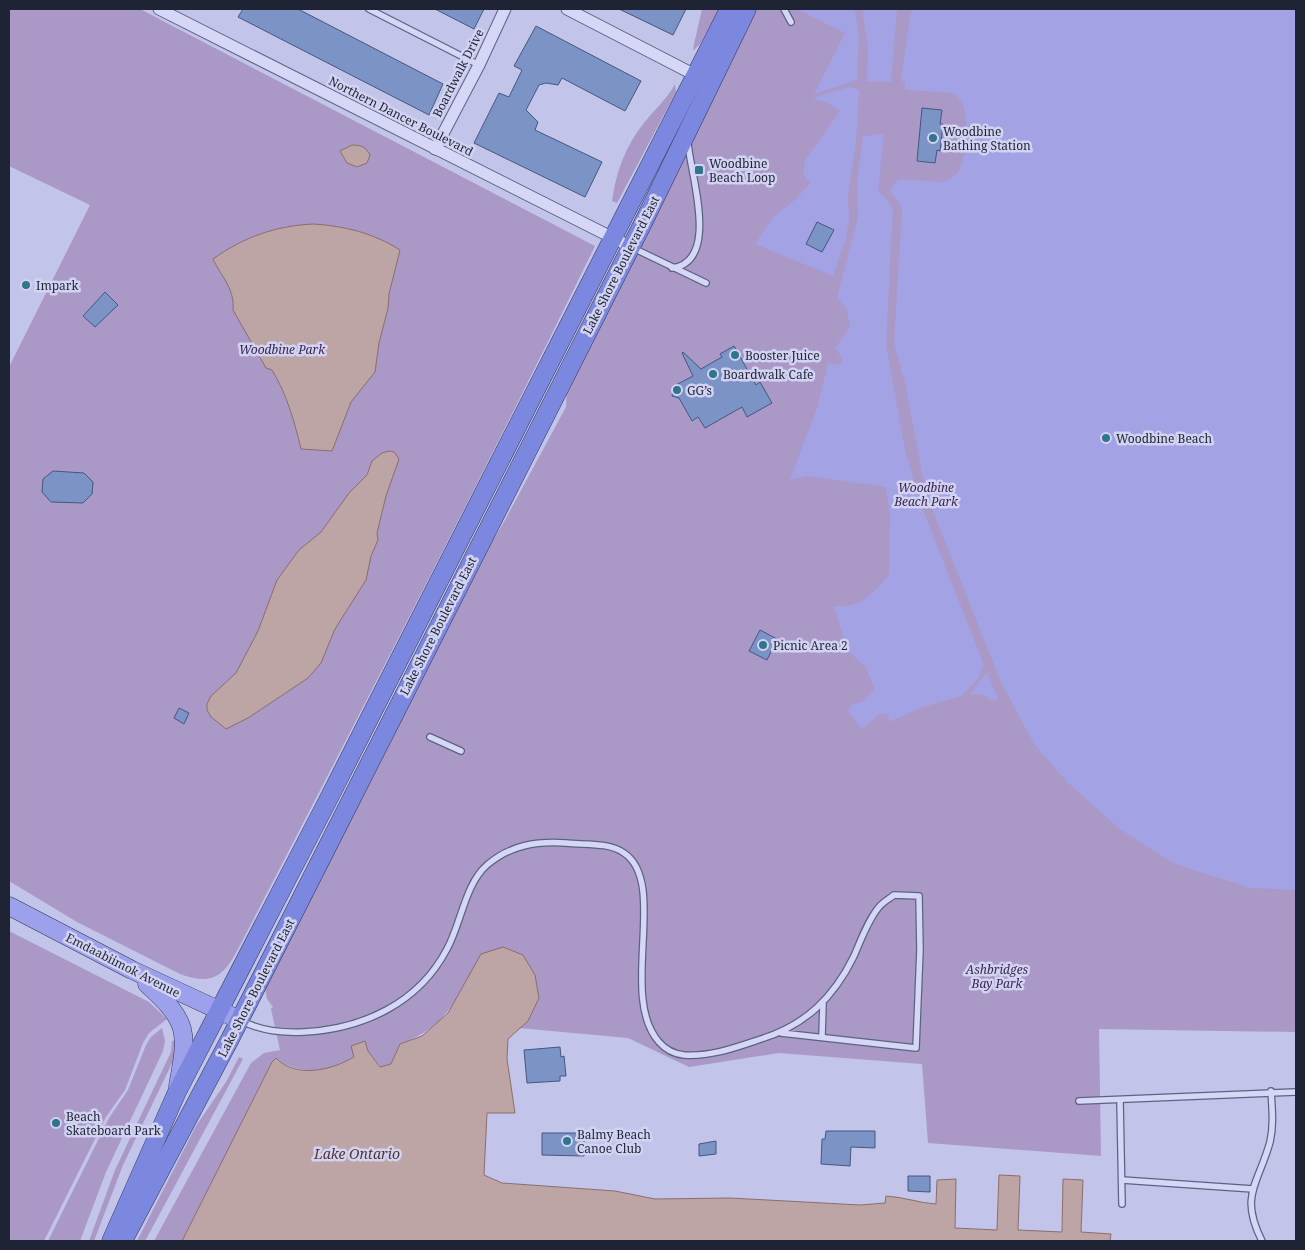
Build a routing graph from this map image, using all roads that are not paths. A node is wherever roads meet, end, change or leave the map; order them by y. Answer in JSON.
{"nodes":[{"id":1,"x":159,"y":9,"type":"edge"},
{"id":2,"x":369,"y":9,"type":"edge"},
{"id":3,"x":505,"y":9,"type":"edge"},
{"id":4,"x":567,"y":9,"type":"edge"},
{"id":5,"x":729,"y":9,"type":"edge"},
{"id":6,"x":748,"y":9,"type":"edge"},
{"id":7,"x":784,"y":9,"type":"edge"},
{"id":8,"x":791,"y":22,"type":"dead end"},
{"id":9,"x":479,"y":65,"type":"junction"},
{"id":10,"x":695,"y":75,"type":"junction"},
{"id":11,"x":689,"y":126,"type":"junction"},
{"id":12,"x":435,"y":149,"type":"junction"},
{"id":13,"x":612,"y":238,"type":"junction"},
{"id":14,"x":631,"y":247,"type":"junction"},
{"id":15,"x":672,"y":268,"type":"junction"},
{"id":16,"x":706,"y":284,"type":"dead end"},
{"id":17,"x":430,"y":737,"type":"dead end"},
{"id":18,"x":460,"y":751,"type":"dead end"},
{"id":19,"x":9,"y":906,"type":"edge"},
{"id":20,"x":132,"y":970,"type":"junction"},
{"id":21,"x":823,"y":1004,"type":"junction"},
{"id":22,"x":218,"y":1011,"type":"junction"},
{"id":23,"x":240,"y":1020,"type":"junction"},
{"id":24,"x":781,"y":1033,"type":"junction"},
{"id":25,"x":822,"y":1036,"type":"junction"},
{"id":26,"x":1271,"y":1091,"type":"junction"},
{"id":27,"x":177,"y":1092,"type":"junction"},
{"id":28,"x":1296,"y":1092,"type":"edge"},
{"id":29,"x":1120,"y":1100,"type":"junction"},
{"id":30,"x":1079,"y":1101,"type":"dead end"},
{"id":31,"x":1122,"y":1180,"type":"junction"},
{"id":32,"x":1253,"y":1189,"type":"junction"},
{"id":33,"x":1122,"y":1204,"type":"dead end"},
{"id":34,"x":111,"y":1241,"type":"edge"},
{"id":35,"x":123,"y":1241,"type":"edge"},
{"id":36,"x":1262,"y":1241,"type":"edge"}],
"edges":[{"from":1,"to":12,"type":"street","name":"Northern Dancer Boulevard"},
{"from":2,"to":9,"type":"lane"},
{"from":3,"to":9,"type":"street","name":"Boardwalk Drive"},
{"from":4,"to":10,"type":"street"},
{"from":5,"to":10,"type":"highway","name":"Lake Shore Boulevard East"},
{"from":6,"to":11,"type":"highway","name":"Lake Shore Boulevard East"},
{"from":7,"to":8,"type":"lane"},
{"from":9,"to":12,"type":"street","name":"Boardwalk Drive"},
{"from":10,"to":13,"type":"highway","name":"Lake Shore Boulevard East"},
{"from":11,"to":14,"type":"highway","name":"Lake Shore Boulevard East"},
{"from":11,"to":15,"type":"lane"},
{"from":12,"to":13,"type":"street","name":"Northern Dancer Boulevard"},
{"from":13,"to":14,"type":"street","name":"Northern Dancer Boulevard"},
{"from":13,"to":22,"type":"highway","name":"Lake Shore Boulevard East"},
{"from":14,"to":15,"type":"lane"},
{"from":14,"to":23,"type":"highway","name":"Lake Shore Boulevard East"},
{"from":15,"to":16,"type":"lane"},
{"from":17,"to":18,"type":"lane"},
{"from":19,"to":20,"type":"main road","name":"Emdaabiimok Avenue"},
{"from":20,"to":22,"type":"main road","name":"Emdaabiimok Avenue"},
{"from":20,"to":27,"type":"main road"},
{"from":21,"to":24,"type":"lane"},
{"from":21,"to":25,"type":"lane"},
{"from":21,"to":25,"type":"lane"},
{"from":22,"to":23,"type":"main road","name":"Emdaabiimok Avenue"},
{"from":22,"to":27,"type":"highway","name":"Lake Shore Boulevard East"},
{"from":23,"to":24,"type":"lane"},
{"from":23,"to":35,"type":"highway","name":"Lake Shore Boulevard East"},
{"from":24,"to":25,"type":"lane"},
{"from":26,"to":28,"type":"lane"},
{"from":26,"to":29,"type":"lane"},
{"from":26,"to":32,"type":"lane"},
{"from":27,"to":34,"type":"highway","name":"Lake Shore Boulevard East"},
{"from":29,"to":30,"type":"lane"},
{"from":29,"to":31,"type":"lane"},
{"from":31,"to":32,"type":"lane"},
{"from":31,"to":33,"type":"lane"},
{"from":32,"to":36,"type":"lane"}]}
